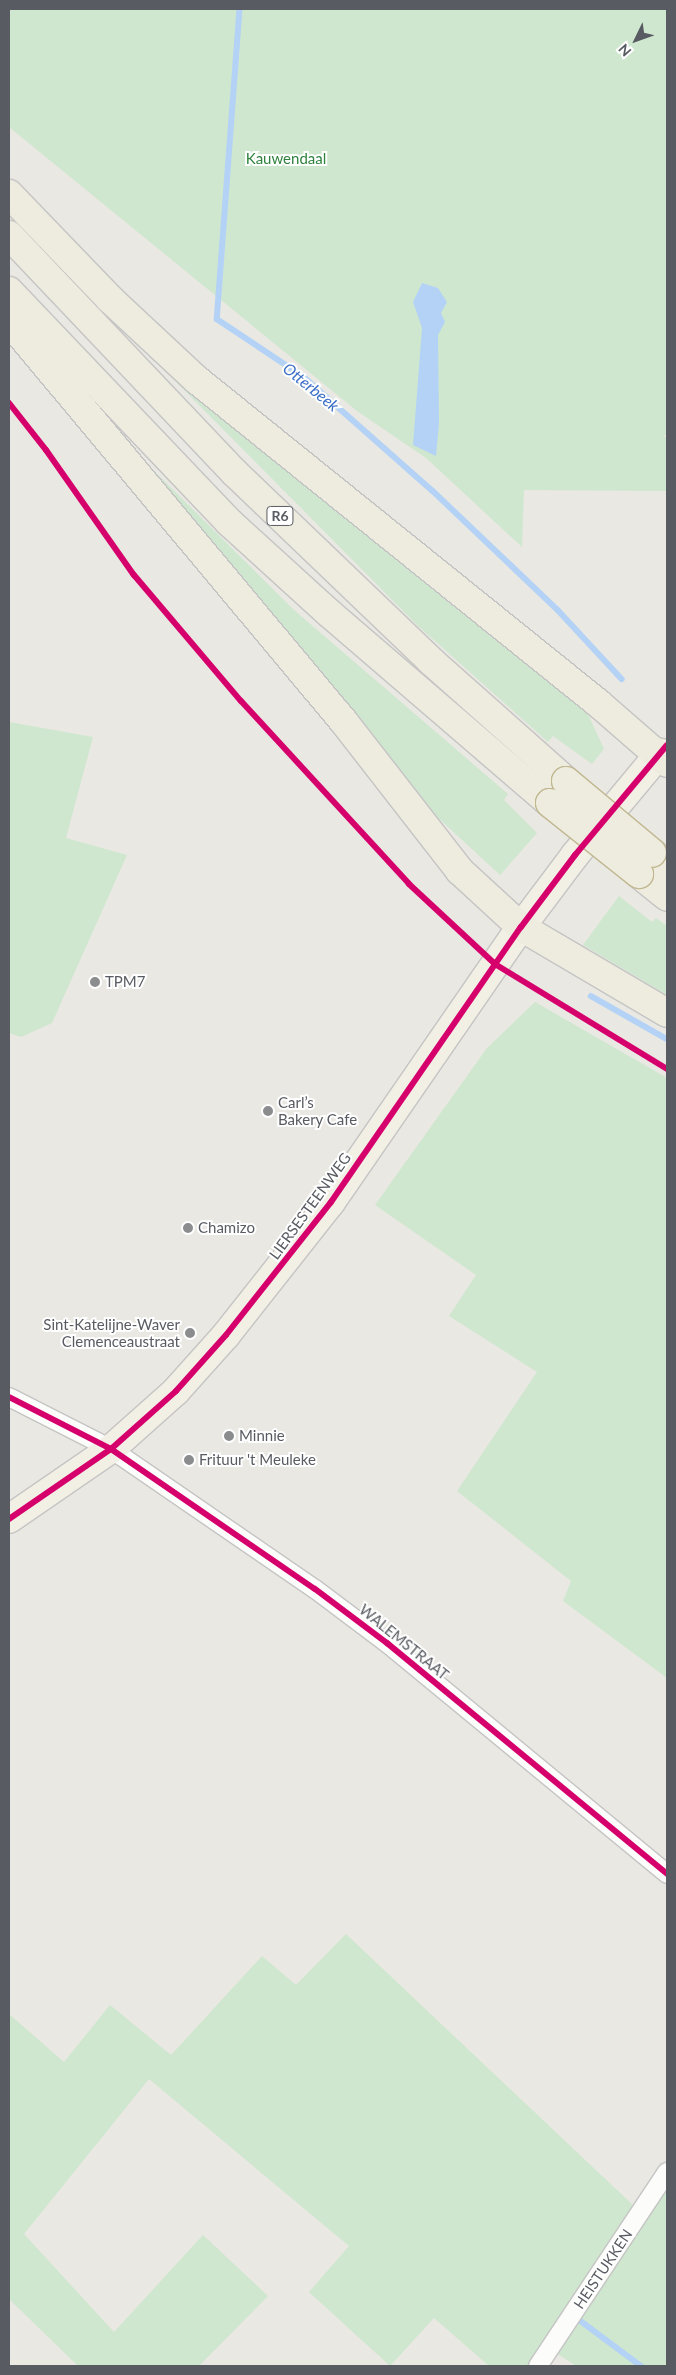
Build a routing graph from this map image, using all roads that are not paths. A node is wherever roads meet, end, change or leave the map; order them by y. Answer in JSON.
{"nodes":[{"id":1,"x":9,"y":194,"type":"edge"},
{"id":2,"x":9,"y":235,"type":"edge"},
{"id":3,"x":9,"y":291,"type":"edge"},
{"id":4,"x":9,"y":321,"type":"edge"},
{"id":5,"x":664,"y":758,"type":"edge"},
{"id":6,"x":653,"y":864,"type":"edge"},
{"id":7,"x":667,"y":897,"type":"edge"},
{"id":8,"x":521,"y":927,"type":"junction"},
{"id":9,"x":667,"y":1013,"type":"edge"},
{"id":10,"x":9,"y":1397,"type":"edge"},
{"id":11,"x":111,"y":1449,"type":"junction"},
{"id":12,"x":9,"y":1519,"type":"edge"},
{"id":13,"x":667,"y":1874,"type":"edge"},
{"id":14,"x":667,"y":2172,"type":"edge"},
{"id":15,"x":538,"y":2366,"type":"edge"}],
"edges":[{"from":1,"to":5,"type":"highway"},
{"from":2,"to":6,"type":"highway","number":"R6","bridge":true},
{"from":3,"to":6,"type":"highway","number":"R6","bridge":true},
{"from":4,"to":8,"type":"highway"},
{"from":5,"to":8,"type":"main road","name":"LIERSESTEENWEG"},
{"from":6,"to":7,"type":"highway","number":"R6"},
{"from":8,"to":9,"type":"highway"},
{"from":8,"to":11,"type":"main road","name":"LIERSESTEENWEG"},
{"from":10,"to":11,"type":"street","name":"WALEMSTRAAT"},
{"from":11,"to":12,"type":"main road","name":"LIERSESTEENWEG"},
{"from":11,"to":13,"type":"street","name":"WALEMSTRAAT"},
{"from":14,"to":15,"type":"street","name":"HEISTUKKEN"}]}
